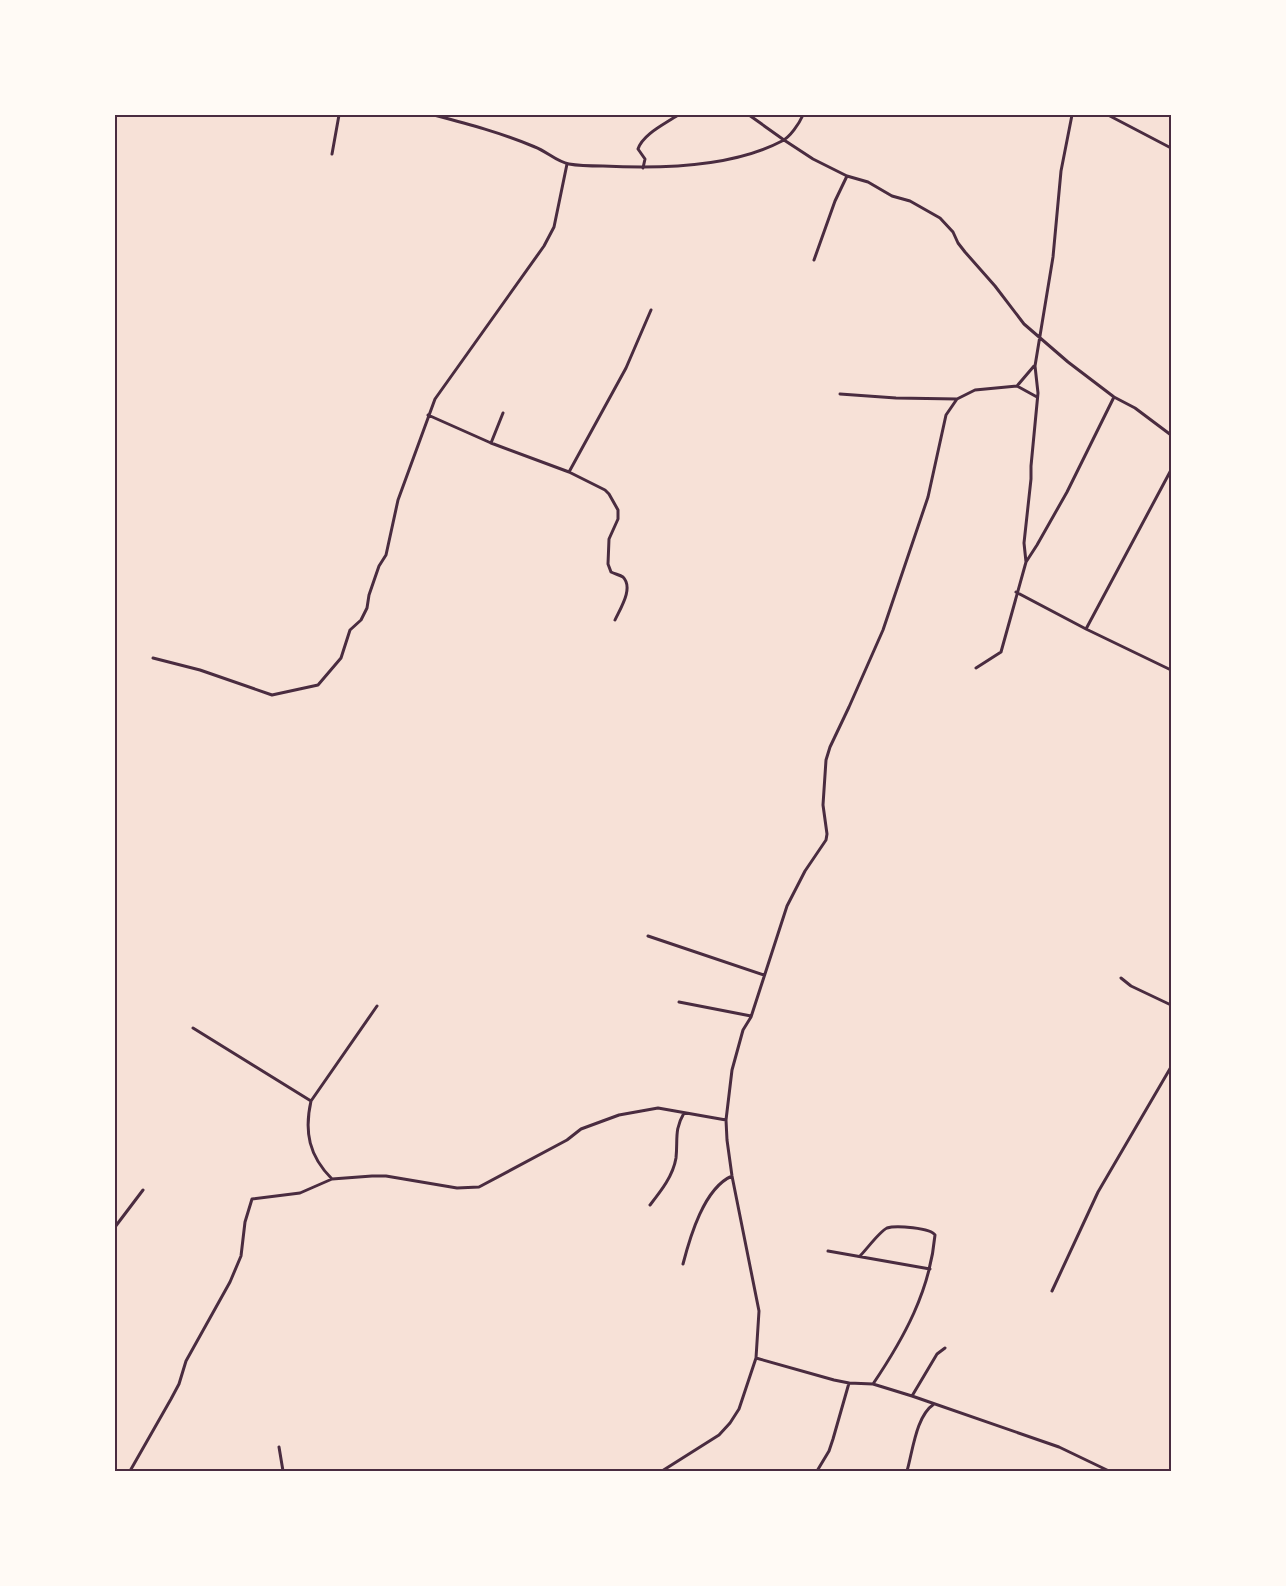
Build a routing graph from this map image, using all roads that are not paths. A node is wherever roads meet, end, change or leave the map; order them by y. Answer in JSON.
{"nodes":[{"id":1,"x":339,"y":115,"type":"edge"},
{"id":2,"x":434,"y":115,"type":"edge"},
{"id":3,"x":678,"y":115,"type":"edge"},
{"id":4,"x":749,"y":115,"type":"edge"},
{"id":5,"x":803,"y":115,"type":"edge"},
{"id":6,"x":1072,"y":115,"type":"edge"},
{"id":7,"x":1108,"y":115,"type":"edge"},
{"id":8,"x":442,"y":116,"type":"edge"},
{"id":9,"x":784,"y":140,"type":"junction"},
{"id":10,"x":1171,"y":148,"type":"edge"},
{"id":11,"x":332,"y":154,"type":"dead end"},
{"id":12,"x":567,"y":164,"type":"junction"},
{"id":13,"x":643,"y":168,"type":"junction"},
{"id":14,"x":847,"y":176,"type":"junction"},
{"id":15,"x":814,"y":260,"type":"dead end"},
{"id":16,"x":651,"y":310,"type":"dead end"},
{"id":17,"x":1041,"y":338,"type":"junction"},
{"id":18,"x":1035,"y":366,"type":"junction"},
{"id":19,"x":1016,"y":386,"type":"junction"},
{"id":20,"x":840,"y":394,"type":"dead end"},
{"id":21,"x":1037,"y":397,"type":"junction"},
{"id":22,"x":1114,"y":397,"type":"junction"},
{"id":23,"x":957,"y":399,"type":"junction"},
{"id":24,"x":503,"y":413,"type":"dead end"},
{"id":25,"x":428,"y":415,"type":"junction"},
{"id":26,"x":1171,"y":435,"type":"edge"},
{"id":27,"x":491,"y":443,"type":"junction"},
{"id":28,"x":1171,"y":470,"type":"edge"},
{"id":29,"x":569,"y":472,"type":"junction"},
{"id":30,"x":1026,"y":562,"type":"junction"},
{"id":31,"x":1016,"y":592,"type":"junction"},
{"id":32,"x":615,"y":620,"type":"dead end"},
{"id":33,"x":1086,"y":629,"type":"junction"},
{"id":34,"x":153,"y":658,"type":"dead end"},
{"id":35,"x":976,"y":668,"type":"dead end"},
{"id":36,"x":1171,"y":670,"type":"edge"},
{"id":37,"x":648,"y":936,"type":"dead end"},
{"id":38,"x":764,"y":975,"type":"junction"},
{"id":39,"x":1121,"y":978,"type":"dead end"},
{"id":40,"x":679,"y":1002,"type":"dead end"},
{"id":41,"x":377,"y":1006,"type":"dead end"},
{"id":42,"x":1171,"y":1006,"type":"edge"},
{"id":43,"x":751,"y":1017,"type":"junction"},
{"id":44,"x":193,"y":1028,"type":"dead end"},
{"id":45,"x":1171,"y":1067,"type":"edge"},
{"id":46,"x":311,"y":1101,"type":"junction"},
{"id":47,"x":684,"y":1112,"type":"junction"},
{"id":48,"x":726,"y":1120,"type":"junction"},
{"id":49,"x":732,"y":1176,"type":"junction"},
{"id":50,"x":332,"y":1179,"type":"junction"},
{"id":51,"x":142,"y":1190,"type":"dead end"},
{"id":52,"x":650,"y":1205,"type":"dead end"},
{"id":53,"x":115,"y":1226,"type":"edge"},
{"id":54,"x":828,"y":1251,"type":"dead end"},
{"id":55,"x":860,"y":1256,"type":"junction"},
{"id":56,"x":683,"y":1264,"type":"dead end"},
{"id":57,"x":930,"y":1269,"type":"junction"},
{"id":58,"x":1052,"y":1291,"type":"dead end"},
{"id":59,"x":945,"y":1348,"type":"dead end"},
{"id":60,"x":756,"y":1358,"type":"junction"},
{"id":61,"x":849,"y":1383,"type":"junction"},
{"id":62,"x":873,"y":1384,"type":"junction"},
{"id":63,"x":912,"y":1396,"type":"junction"},
{"id":64,"x":935,"y":1403,"type":"junction"},
{"id":65,"x":279,"y":1447,"type":"dead end"},
{"id":66,"x":1103,"y":1470,"type":"edge"},
{"id":67,"x":130,"y":1471,"type":"edge"},
{"id":68,"x":283,"y":1471,"type":"edge"},
{"id":69,"x":662,"y":1471,"type":"edge"},
{"id":70,"x":818,"y":1471,"type":"edge"},
{"id":71,"x":907,"y":1471,"type":"edge"},
{"id":72,"x":1109,"y":1471,"type":"edge"}],
"edges":[{"from":1,"to":11,"type":"street"},
{"from":2,"to":8,"type":"street"},
{"from":3,"to":13,"type":"street"},
{"from":4,"to":9,"type":"street"},
{"from":5,"to":9,"type":"street"},
{"from":6,"to":17,"type":"street"},
{"from":7,"to":10,"type":"street"},
{"from":8,"to":12,"type":"street"},
{"from":9,"to":13,"type":"street"},
{"from":9,"to":14,"type":"street"},
{"from":12,"to":13,"type":"street"},
{"from":12,"to":25,"type":"street"},
{"from":14,"to":15,"type":"street"},
{"from":14,"to":17,"type":"street"},
{"from":16,"to":29,"type":"street"},
{"from":17,"to":18,"type":"street"},
{"from":17,"to":22,"type":"street"},
{"from":18,"to":19,"type":"street"},
{"from":18,"to":21,"type":"street"},
{"from":19,"to":21,"type":"street"},
{"from":19,"to":23,"type":"street"},
{"from":20,"to":23,"type":"street"},
{"from":21,"to":30,"type":"street"},
{"from":22,"to":26,"type":"street"},
{"from":22,"to":30,"type":"street"},
{"from":23,"to":38,"type":"street"},
{"from":24,"to":27,"type":"street"},
{"from":25,"to":27,"type":"street"},
{"from":25,"to":34,"type":"street"},
{"from":27,"to":29,"type":"street"},
{"from":28,"to":33,"type":"street"},
{"from":29,"to":32,"type":"street"},
{"from":30,"to":31,"type":"street"},
{"from":31,"to":33,"type":"street"},
{"from":31,"to":35,"type":"street"},
{"from":33,"to":36,"type":"street"},
{"from":37,"to":38,"type":"street"},
{"from":38,"to":43,"type":"street"},
{"from":39,"to":42,"type":"street"},
{"from":40,"to":43,"type":"street"},
{"from":41,"to":46,"type":"street"},
{"from":43,"to":48,"type":"street"},
{"from":44,"to":46,"type":"street"},
{"from":45,"to":58,"type":"street"},
{"from":46,"to":50,"type":"street"},
{"from":47,"to":48,"type":"street"},
{"from":47,"to":50,"type":"street"},
{"from":47,"to":52,"type":"street"},
{"from":48,"to":49,"type":"street"},
{"from":49,"to":56,"type":"street"},
{"from":49,"to":60,"type":"street"},
{"from":50,"to":67,"type":"street"},
{"from":51,"to":53,"type":"street"},
{"from":54,"to":55,"type":"street"},
{"from":55,"to":57,"type":"street"},
{"from":55,"to":57,"type":"street"},
{"from":57,"to":62,"type":"street"},
{"from":59,"to":63,"type":"street"},
{"from":60,"to":61,"type":"street"},
{"from":60,"to":69,"type":"street"},
{"from":61,"to":62,"type":"street"},
{"from":61,"to":70,"type":"street"},
{"from":62,"to":63,"type":"street"},
{"from":63,"to":64,"type":"street"},
{"from":64,"to":66,"type":"street"},
{"from":64,"to":71,"type":"street"},
{"from":65,"to":68,"type":"street"},
{"from":66,"to":72,"type":"street"}]}
